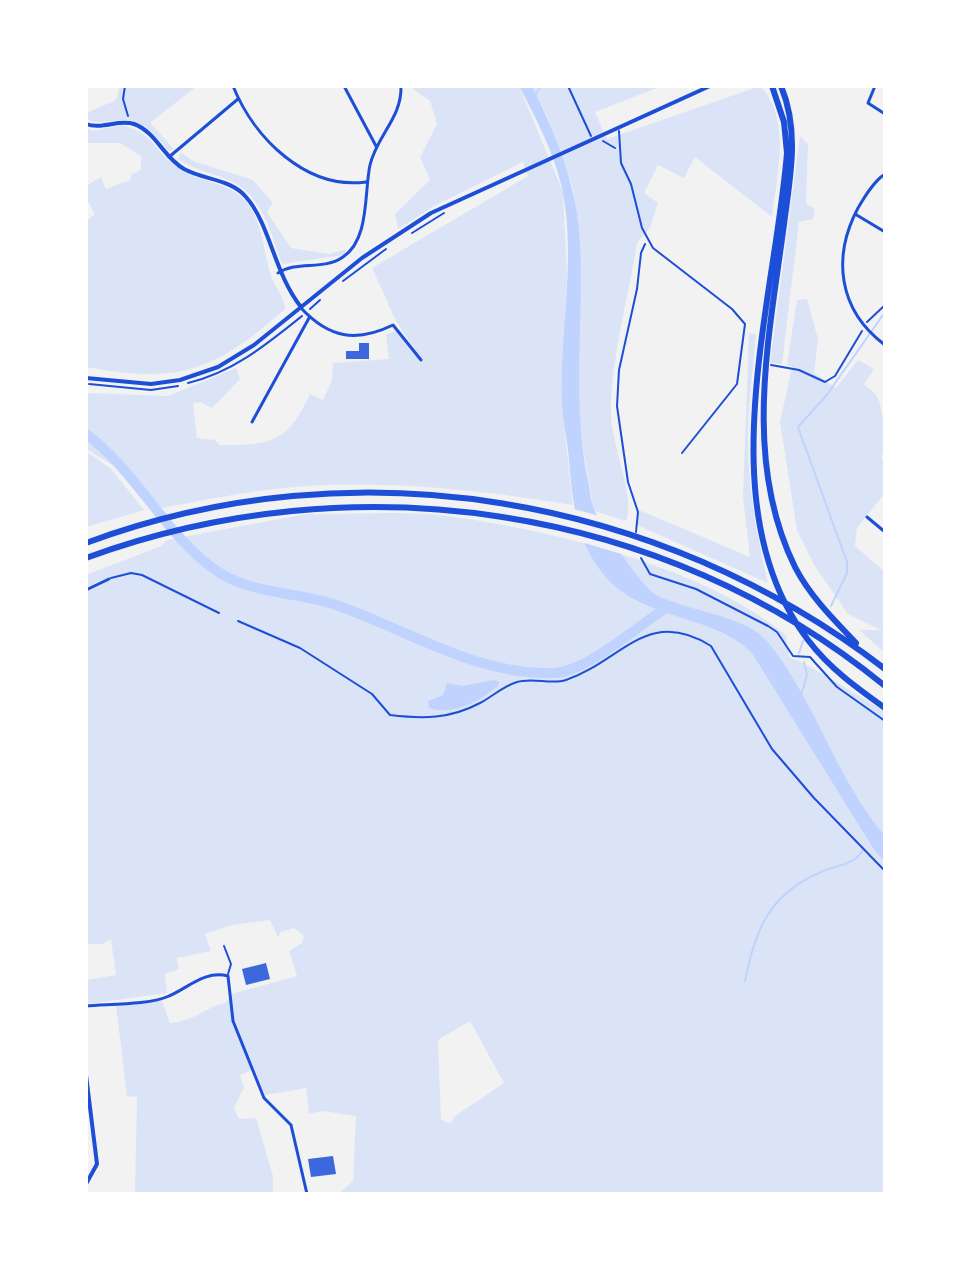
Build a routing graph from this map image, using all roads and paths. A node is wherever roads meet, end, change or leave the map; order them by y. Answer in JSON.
{"nodes":[{"id":1,"x":125,"y":86,"type":"edge"},
{"id":2,"x":233,"y":86,"type":"edge"},
{"id":3,"x":344,"y":86,"type":"edge"},
{"id":4,"x":401,"y":86,"type":"edge"},
{"id":5,"x":568,"y":86,"type":"edge"},
{"id":6,"x":710,"y":86,"type":"edge"},
{"id":7,"x":875,"y":86,"type":"edge"},
{"id":8,"x":777,"y":88,"type":"edge"},
{"id":9,"x":238,"y":99,"type":"junction"},
{"id":10,"x":885,"y":114,"type":"edge"},
{"id":11,"x":130,"y":123,"type":"junction"},
{"id":12,"x":86,"y":124,"type":"edge"},
{"id":13,"x":619,"y":131,"type":"dead end"},
{"id":14,"x":376,"y":146,"type":"junction"},
{"id":15,"x":619,"y":151,"type":"junction"},
{"id":16,"x":169,"y":157,"type":"junction"},
{"id":17,"x":885,"y":174,"type":"edge"},
{"id":18,"x":367,"y":182,"type":"junction"},
{"id":19,"x":855,"y":214,"type":"junction"},
{"id":20,"x":885,"y":232,"type":"edge"},
{"id":21,"x":648,"y":240,"type":"junction"},
{"id":22,"x":278,"y":273,"type":"junction"},
{"id":23,"x":885,"y":305,"type":"edge"},
{"id":24,"x":301,"y":307,"type":"junction"},
{"id":25,"x":309,"y":318,"type":"junction"},
{"id":26,"x":866,"y":328,"type":"junction"},
{"id":27,"x":885,"y":345,"type":"edge"},
{"id":28,"x":421,"y":360,"type":"dead end"},
{"id":29,"x":769,"y":365,"type":"dead end"},
{"id":30,"x":761,"y":372,"type":"junction"},
{"id":31,"x":86,"y":378,"type":"edge"},
{"id":32,"x":885,"y":406,"type":"edge"},
{"id":33,"x":885,"y":414,"type":"edge"},
{"id":34,"x":252,"y":422,"type":"dead end"},
{"id":35,"x":682,"y":453,"type":"dead end"},
{"id":36,"x":867,"y":517,"type":"dead end"},
{"id":37,"x":885,"y":532,"type":"edge"},
{"id":38,"x":638,"y":536,"type":"junction"},
{"id":39,"x":86,"y":543,"type":"edge"},
{"id":40,"x":641,"y":550,"type":"junction"},
{"id":41,"x":86,"y":558,"type":"edge"},
{"id":42,"x":109,"y":579,"type":"joint"},
{"id":43,"x":86,"y":590,"type":"edge"},
{"id":44,"x":219,"y":613,"type":"dead end"},
{"id":45,"x":238,"y":621,"type":"dead end"},
{"id":46,"x":870,"y":657,"type":"junction"},
{"id":47,"x":885,"y":669,"type":"edge"},
{"id":48,"x":885,"y":686,"type":"edge"},
{"id":49,"x":885,"y":708,"type":"edge"},
{"id":50,"x":885,"y":721,"type":"edge"},
{"id":51,"x":885,"y":871,"type":"edge"},
{"id":52,"x":224,"y":946,"type":"dead end"},
{"id":53,"x":228,"y":976,"type":"junction"},
{"id":54,"x":86,"y":1006,"type":"edge"},
{"id":55,"x":86,"y":1075,"type":"edge"},
{"id":56,"x":86,"y":1184,"type":"edge"},
{"id":57,"x":307,"y":1194,"type":"edge"}],
"edges":[{"from":1,"to":11,"type":"path"},
{"from":2,"to":9,"type":"street"},
{"from":3,"to":14,"type":"street"},
{"from":4,"to":14,"type":"street"},
{"from":5,"to":15,"type":"path"},
{"from":6,"to":24,"type":"main road"},
{"from":7,"to":10,"type":"street"},
{"from":8,"to":30,"type":"highway"},
{"from":9,"to":16,"type":"street"},
{"from":9,"to":18,"type":"street"},
{"from":11,"to":12,"type":"main road"},
{"from":11,"to":16,"type":"main road"},
{"from":13,"to":15,"type":"lane"},
{"from":14,"to":18,"type":"street"},
{"from":15,"to":21,"type":"lane"},
{"from":16,"to":22,"type":"main road"},
{"from":17,"to":19,"type":"street"},
{"from":18,"to":22,"type":"street"},
{"from":19,"to":20,"type":"street"},
{"from":19,"to":26,"type":"street"},
{"from":21,"to":35,"type":"lane"},
{"from":21,"to":38,"type":"path"},
{"from":22,"to":24,"type":"main road"},
{"from":23,"to":26,"type":"path"},
{"from":24,"to":25,"type":"street"},
{"from":24,"to":31,"type":"main road"},
{"from":25,"to":28,"type":"street"},
{"from":25,"to":34,"type":"street"},
{"from":26,"to":27,"type":"street"},
{"from":26,"to":29,"type":"path"},
{"from":30,"to":46,"type":"highway"},
{"from":30,"to":49,"type":"highway"},
{"from":32,"to":33,"type":"street"},
{"from":36,"to":37,"type":"street"},
{"from":38,"to":39,"type":"highway"},
{"from":38,"to":46,"type":"highway"},
{"from":40,"to":41,"type":"highway"},
{"from":40,"to":48,"type":"highway"},
{"from":40,"to":50,"type":"path"},
{"from":42,"to":43,"type":"street"},
{"from":42,"to":44,"type":"lane"},
{"from":45,"to":51,"type":"path"},
{"from":46,"to":47,"type":"highway"},
{"from":52,"to":53,"type":"lane"},
{"from":53,"to":54,"type":"street"},
{"from":53,"to":57,"type":"street"},
{"from":55,"to":56,"type":"main road"}]}
